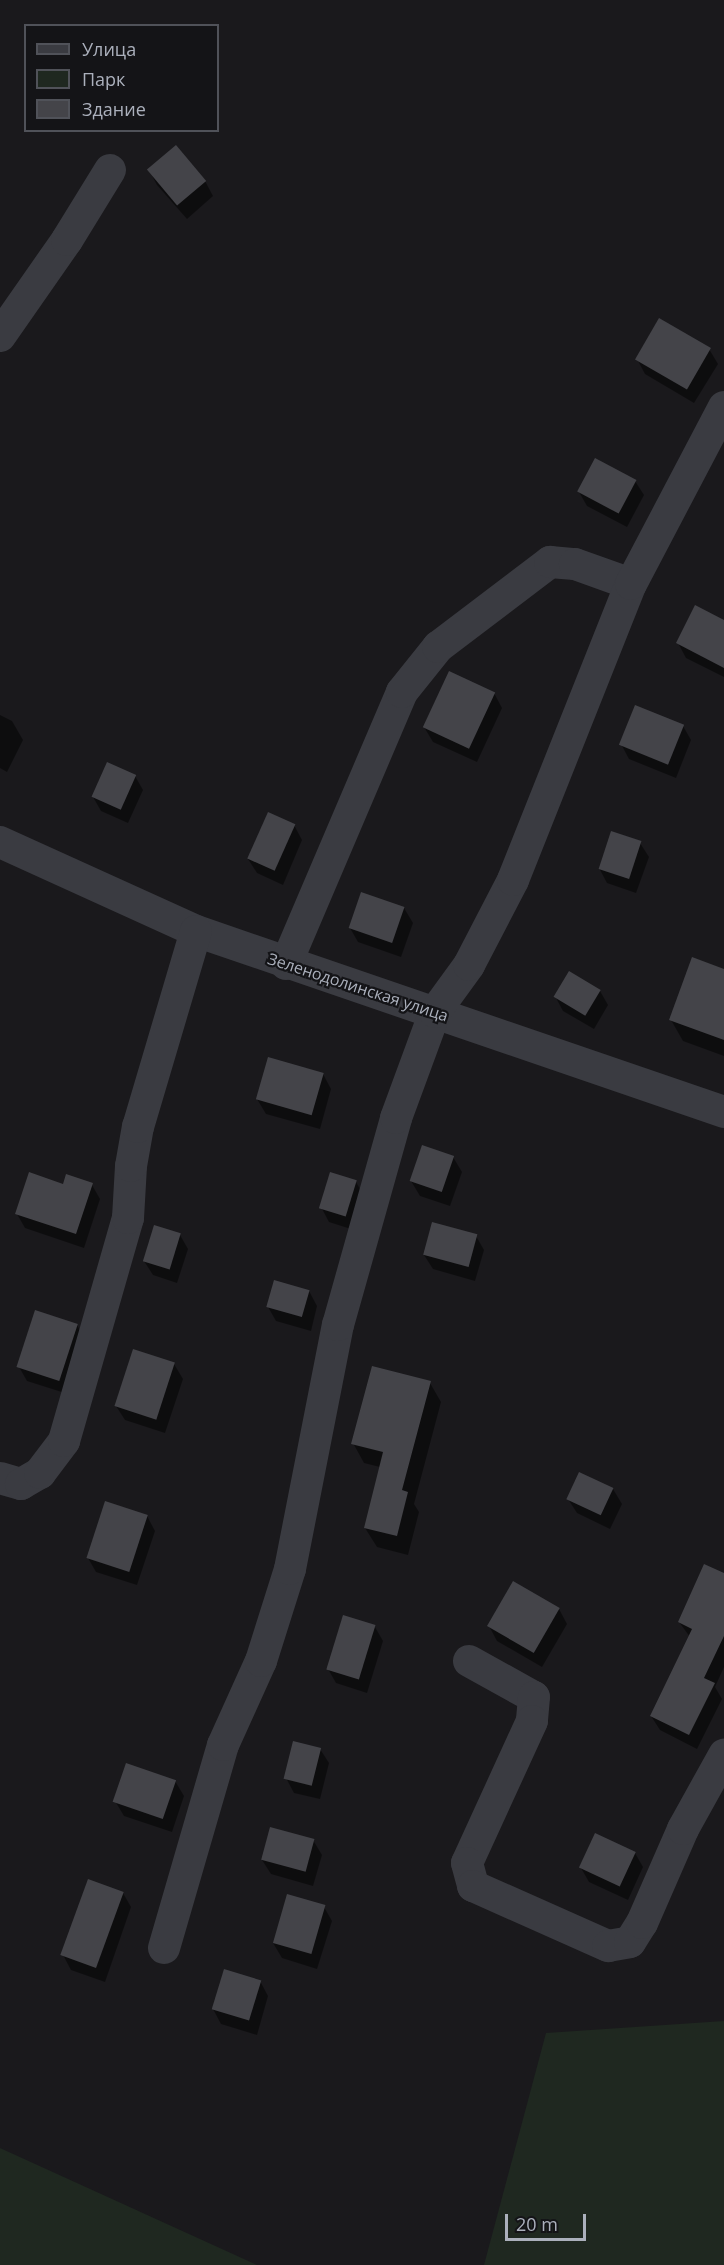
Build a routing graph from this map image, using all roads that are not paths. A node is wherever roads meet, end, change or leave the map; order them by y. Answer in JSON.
{"nodes":[{"id":1,"x":110,"y":170,"type":"dead end"},
{"id":2,"x":0,"y":336,"type":"edge"},
{"id":3,"x":724,"y":406,"type":"edge"},
{"id":4,"x":631,"y":584,"type":"junction"},
{"id":5,"x":0,"y":843,"type":"edge"},
{"id":6,"x":196,"y":931,"type":"junction"},
{"id":7,"x":286,"y":964,"type":"junction"},
{"id":8,"x":435,"y":1012,"type":"junction"},
{"id":9,"x":724,"y":1112,"type":"edge"},
{"id":10,"x":0,"y":1478,"type":"edge"},
{"id":11,"x":469,"y":1661,"type":"dead end"},
{"id":12,"x":724,"y":1755,"type":"edge"},
{"id":13,"x":164,"y":1948,"type":"dead end"}],
"edges":[{"from":1,"to":2,"type":"street"},
{"from":3,"to":4,"type":"street"},
{"from":4,"to":7,"type":"street"},
{"from":4,"to":8,"type":"street"},
{"from":5,"to":6,"type":"street","name":"Зеленодолинская улица"},
{"from":6,"to":7,"type":"street","name":"Зеленодолинская улица"},
{"from":6,"to":10,"type":"street"},
{"from":7,"to":8,"type":"street","name":"Зеленодолинская улица"},
{"from":8,"to":9,"type":"street","name":"Зеленодолинская улица"},
{"from":8,"to":13,"type":"street"},
{"from":11,"to":12,"type":"street"}]}
